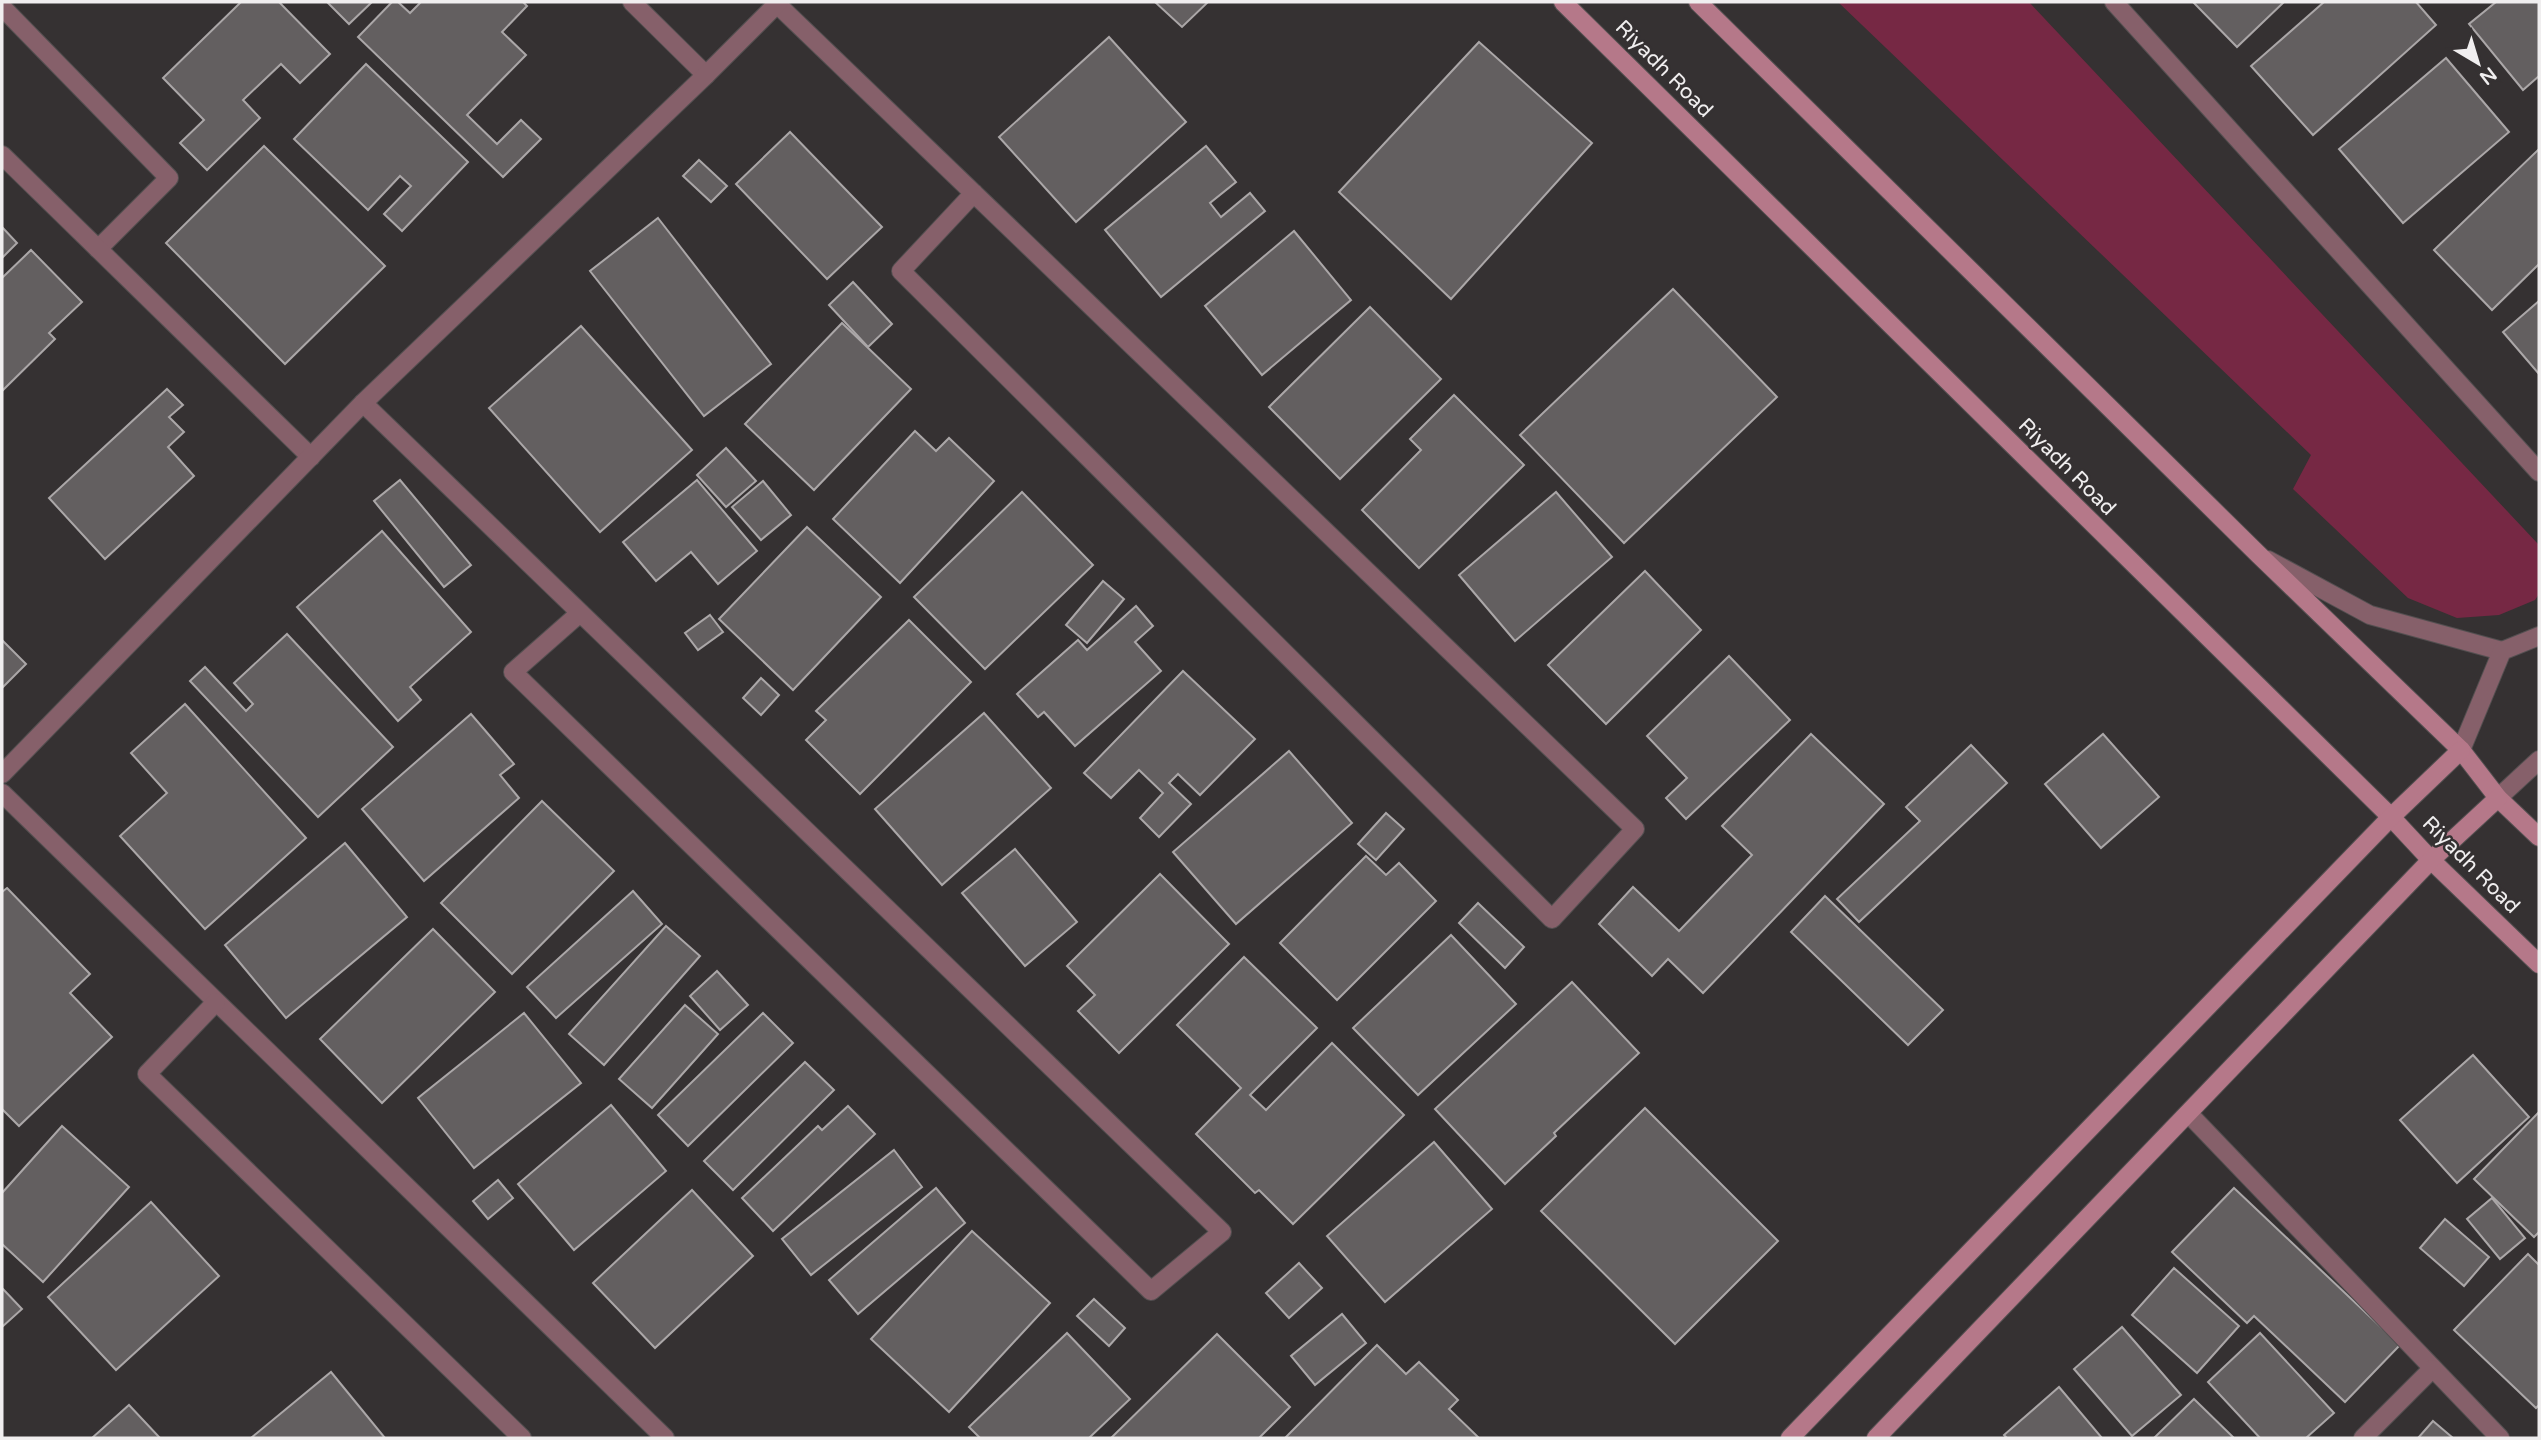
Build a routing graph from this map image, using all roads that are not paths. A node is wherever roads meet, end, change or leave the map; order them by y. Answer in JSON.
{"nodes":[{"id":1,"x":632,"y":2,"type":"edge"},
{"id":2,"x":1563,"y":2,"type":"edge"},
{"id":3,"x":1698,"y":2,"type":"edge"},
{"id":4,"x":2114,"y":2,"type":"edge"},
{"id":5,"x":778,"y":3,"type":"edge"},
{"id":6,"x":2,"y":7,"type":"edge"},
{"id":7,"x":706,"y":75,"type":"junction"},
{"id":8,"x":2,"y":155,"type":"edge"},
{"id":9,"x":974,"y":193,"type":"junction"},
{"id":10,"x":98,"y":249,"type":"junction"},
{"id":11,"x":363,"y":403,"type":"junction"},
{"id":12,"x":311,"y":457,"type":"junction"},
{"id":13,"x":2539,"y":472,"type":"edge"},
{"id":14,"x":2259,"y":555,"type":"junction"},
{"id":15,"x":580,"y":613,"type":"junction"},
{"id":16,"x":2539,"y":636,"type":"edge"},
{"id":17,"x":2502,"y":650,"type":"junction"},
{"id":18,"x":2461,"y":750,"type":"junction"},
{"id":19,"x":2539,"y":760,"type":"edge"},
{"id":20,"x":2,"y":774,"type":"edge"},
{"id":21,"x":2,"y":793,"type":"edge"},
{"id":22,"x":2498,"y":799,"type":"junction"},
{"id":23,"x":2391,"y":817,"type":"junction"},
{"id":24,"x":2539,"y":837,"type":"edge"},
{"id":25,"x":2431,"y":860,"type":"junction"},
{"id":26,"x":2539,"y":964,"type":"edge"},
{"id":27,"x":216,"y":1002,"type":"junction"},
{"id":28,"x":2189,"y":1114,"type":"junction"},
{"id":29,"x":2432,"y":1369,"type":"junction"},
{"id":30,"x":522,"y":1438,"type":"edge"},
{"id":31,"x":665,"y":1438,"type":"edge"},
{"id":32,"x":1790,"y":1438,"type":"edge"},
{"id":33,"x":1876,"y":1438,"type":"edge"},
{"id":34,"x":2363,"y":1438,"type":"edge"},
{"id":35,"x":2500,"y":1438,"type":"edge"}],
"edges":[{"from":1,"to":7,"type":"street"},
{"from":2,"to":23,"type":"street","name":"Riyadh Road"},
{"from":3,"to":14,"type":"street"},
{"from":4,"to":13,"type":"street"},
{"from":5,"to":7,"type":"street"},
{"from":5,"to":9,"type":"street"},
{"from":6,"to":10,"type":"street"},
{"from":7,"to":11,"type":"street"},
{"from":8,"to":10,"type":"street"},
{"from":9,"to":9,"type":"street"},
{"from":10,"to":12,"type":"street"},
{"from":11,"to":12,"type":"street"},
{"from":11,"to":15,"type":"street"},
{"from":12,"to":20,"type":"street"},
{"from":14,"to":17,"type":"street"},
{"from":14,"to":18,"type":"street"},
{"from":15,"to":15,"type":"street"},
{"from":16,"to":17,"type":"street"},
{"from":17,"to":18,"type":"street"},
{"from":18,"to":22,"type":"street"},
{"from":18,"to":23,"type":"street"},
{"from":19,"to":22,"type":"street"},
{"from":21,"to":27,"type":"street"},
{"from":22,"to":24,"type":"street"},
{"from":22,"to":25,"type":"street"},
{"from":23,"to":25,"type":"street","name":"Riyadh Road"},
{"from":23,"to":32,"type":"street"},
{"from":25,"to":26,"type":"street","name":"Riyadh Road"},
{"from":25,"to":28,"type":"street"},
{"from":27,"to":30,"type":"street"},
{"from":27,"to":31,"type":"street"},
{"from":28,"to":29,"type":"street"},
{"from":28,"to":33,"type":"street"},
{"from":29,"to":34,"type":"street"},
{"from":29,"to":35,"type":"street"}]}
